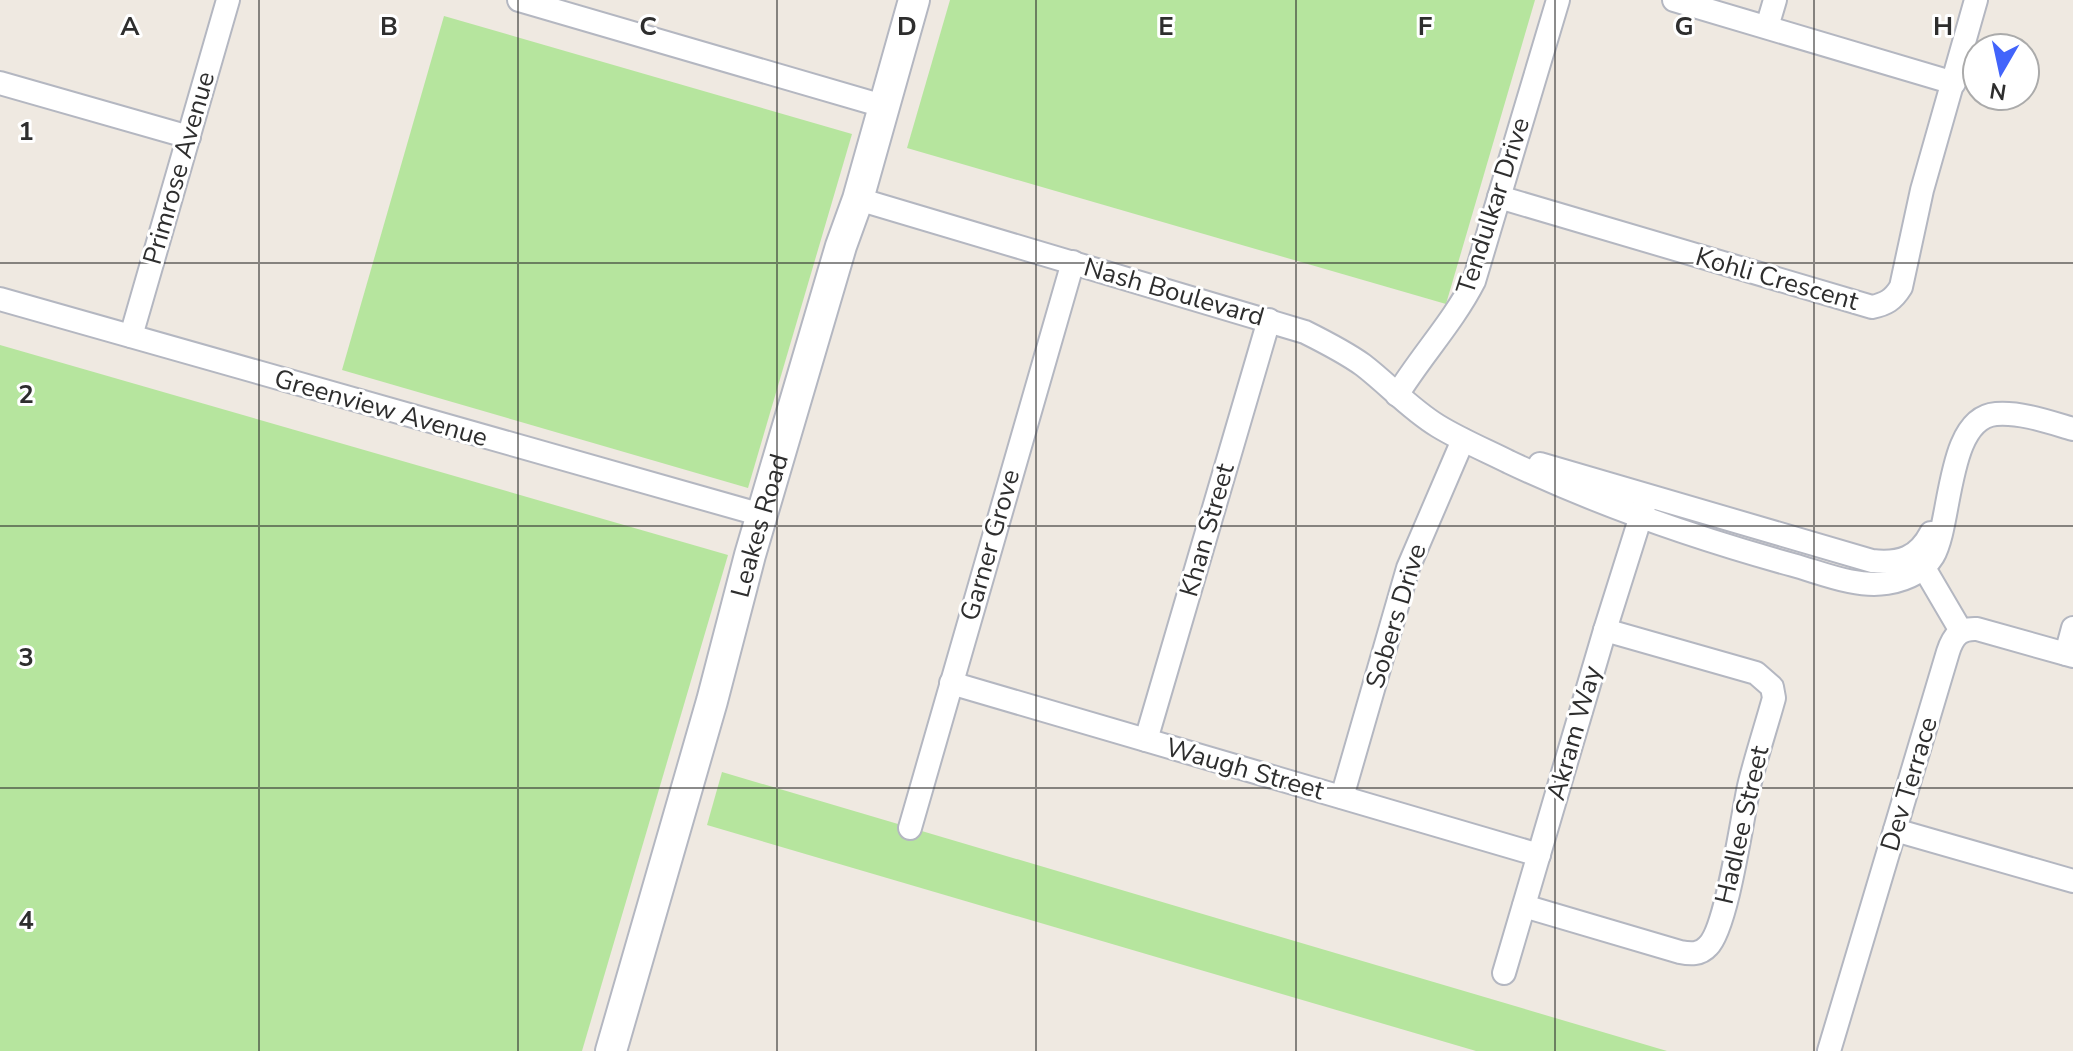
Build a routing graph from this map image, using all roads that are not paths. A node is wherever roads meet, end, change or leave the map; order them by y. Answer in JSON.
{"nodes":[{"id":1,"x":228,"y":0,"type":"edge"},
{"id":2,"x":519,"y":0,"type":"edge"},
{"id":3,"x":914,"y":0,"type":"edge"},
{"id":4,"x":1558,"y":0,"type":"edge"},
{"id":5,"x":1674,"y":0,"type":"edge"},
{"id":6,"x":1775,"y":0,"type":"edge"},
{"id":7,"x":1976,"y":0,"type":"edge"},
{"id":8,"x":1767,"y":27,"type":"junction"},
{"id":9,"x":0,"y":83,"type":"edge"},
{"id":10,"x":1954,"y":83,"type":"junction"},
{"id":11,"x":883,"y":106,"type":"junction"},
{"id":12,"x":189,"y":137,"type":"junction"},
{"id":13,"x":1499,"y":197,"type":"junction"},
{"id":14,"x":858,"y":199,"type":"junction"},
{"id":15,"x":1073,"y":262,"type":"junction"},
{"id":16,"x":0,"y":299,"type":"edge"},
{"id":17,"x":1269,"y":320,"type":"junction"},
{"id":18,"x":131,"y":336,"type":"junction"},
{"id":19,"x":1397,"y":395,"type":"junction"},
{"id":20,"x":2073,"y":429,"type":"edge"},
{"id":21,"x":1463,"y":440,"type":"junction"},
{"id":22,"x":1648,"y":495,"type":"junction"},
{"id":23,"x":762,"y":515,"type":"junction"},
{"id":24,"x":1640,"y":517,"type":"junction"},
{"id":25,"x":1919,"y":560,"type":"junction"},
{"id":26,"x":2073,"y":628,"type":"edge"},
{"id":27,"x":1605,"y":630,"type":"junction"},
{"id":28,"x":1961,"y":631,"type":"junction"},
{"id":29,"x":2069,"y":655,"type":"edge"},
{"id":30,"x":951,"y":683,"type":"junction"},
{"id":31,"x":1146,"y":740,"type":"junction"},
{"id":32,"x":1342,"y":797,"type":"junction"},
{"id":33,"x":910,"y":828,"type":"dead end"},
{"id":34,"x":1895,"y":830,"type":"junction"},
{"id":35,"x":1539,"y":855,"type":"junction"},
{"id":36,"x":2073,"y":881,"type":"edge"},
{"id":37,"x":1524,"y":906,"type":"junction"},
{"id":38,"x":1504,"y":973,"type":"dead end"},
{"id":39,"x":611,"y":1051,"type":"edge"},
{"id":40,"x":1829,"y":1051,"type":"edge"}],
"edges":[{"from":1,"to":12,"type":"street","name":"Primrose Avenue"},
{"from":2,"to":11,"type":"street"},
{"from":3,"to":11,"type":"street","name":"Leakes Road"},
{"from":4,"to":13,"type":"street","name":"Tendulkar Drive"},
{"from":5,"to":8,"type":"street"},
{"from":6,"to":8,"type":"street"},
{"from":7,"to":10,"type":"street","name":"Kohli Crescent"},
{"from":8,"to":10,"type":"street"},
{"from":9,"to":12,"type":"street"},
{"from":10,"to":13,"type":"street","name":"Kohli Crescent"},
{"from":11,"to":14,"type":"street","name":"Leakes Road"},
{"from":12,"to":18,"type":"street","name":"Primrose Avenue"},
{"from":13,"to":19,"type":"street","name":"Tendulkar Drive"},
{"from":14,"to":15,"type":"street","name":"Nash Boulevard"},
{"from":14,"to":23,"type":"street","name":"Leakes Road"},
{"from":15,"to":17,"type":"street","name":"Nash Boulevard"},
{"from":15,"to":30,"type":"street","name":"Garner Grove"},
{"from":16,"to":18,"type":"street","name":"Greenview Avenue"},
{"from":17,"to":19,"type":"street","name":"Nash Boulevard"},
{"from":17,"to":31,"type":"street","name":"Khan Street"},
{"from":18,"to":23,"type":"street","name":"Greenview Avenue"},
{"from":19,"to":21,"type":"street","name":"Nash Boulevard"},
{"from":20,"to":25,"type":"street"},
{"from":21,"to":22,"type":"street","name":"Nash Boulevard"},
{"from":21,"to":24,"type":"street","name":"Nash Boulevard"},
{"from":21,"to":32,"type":"street","name":"Sobers Drive"},
{"from":22,"to":24,"type":"street","name":"Akram Way"},
{"from":22,"to":25,"type":"street","name":"Nash Boulevard"},
{"from":23,"to":39,"type":"street","name":"Leakes Road"},
{"from":24,"to":25,"type":"street","name":"Nash Boulevard"},
{"from":24,"to":27,"type":"street","name":"Akram Way"},
{"from":25,"to":28,"type":"street"},
{"from":26,"to":29,"type":"street"},
{"from":27,"to":35,"type":"street","name":"Akram Way"},
{"from":27,"to":37,"type":"street","name":"Hadlee Street"},
{"from":28,"to":29,"type":"street"},
{"from":28,"to":34,"type":"street","name":"Dev Terrace"},
{"from":30,"to":31,"type":"street","name":"Waugh Street"},
{"from":30,"to":33,"type":"street","name":"Garner Grove"},
{"from":31,"to":32,"type":"street","name":"Waugh Street"},
{"from":32,"to":35,"type":"street","name":"Waugh Street"},
{"from":34,"to":36,"type":"street"},
{"from":34,"to":40,"type":"street","name":"Dev Terrace"},
{"from":35,"to":37,"type":"street","name":"Akram Way"},
{"from":37,"to":38,"type":"street","name":"Akram Way"}]}
